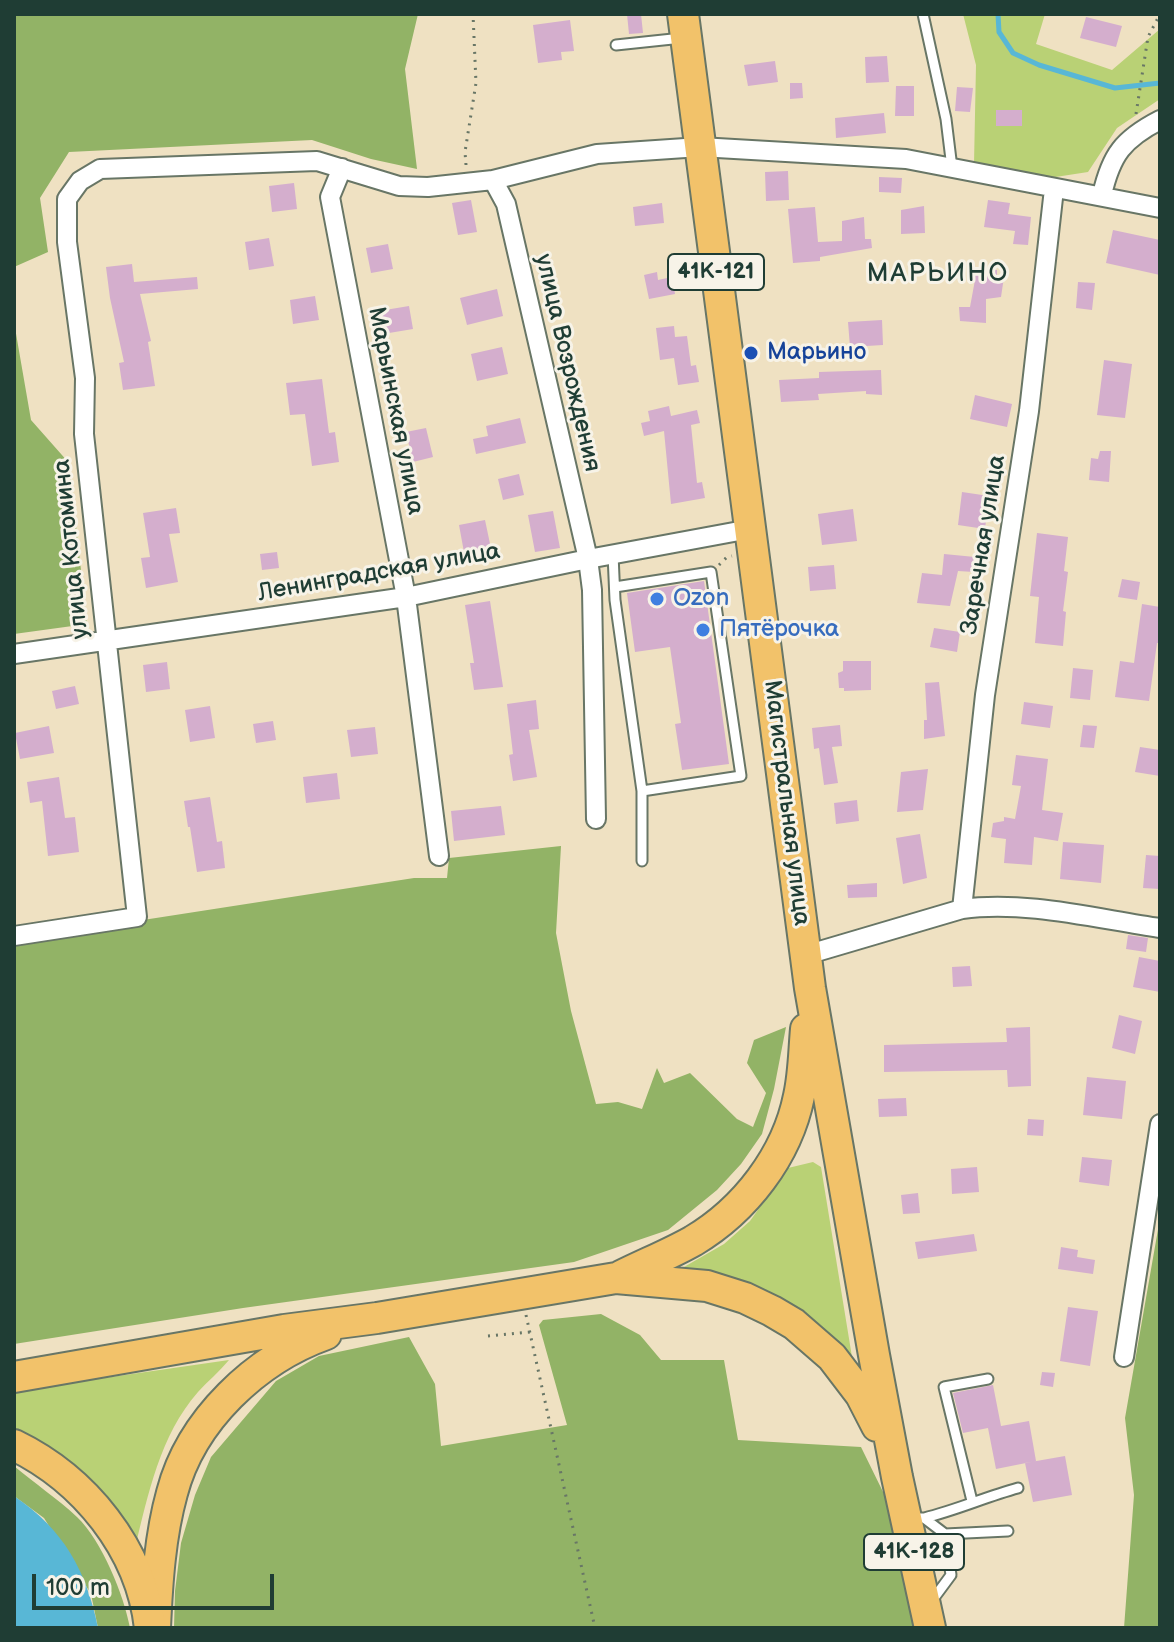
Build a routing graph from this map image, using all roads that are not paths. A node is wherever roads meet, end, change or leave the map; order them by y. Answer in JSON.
{"nodes":[{"id":1,"x":923,"y":14,"type":"edge"},
{"id":2,"x":684,"y":26,"type":"edge"},
{"id":3,"x":616,"y":45,"type":"dead end"},
{"id":4,"x":1160,"y":120,"type":"edge"},
{"id":5,"x":700,"y":147,"type":"junction"},
{"id":6,"x":342,"y":168,"type":"junction"},
{"id":7,"x":952,"y":168,"type":"junction"},
{"id":8,"x":493,"y":180,"type":"junction"},
{"id":9,"x":1054,"y":189,"type":"junction"},
{"id":10,"x":1102,"y":195,"type":"junction"},
{"id":11,"x":1160,"y":208,"type":"edge"},
{"id":12,"x":750,"y":529,"type":"junction"},
{"id":13,"x":613,"y":554,"type":"junction"},
{"id":14,"x":588,"y":559,"type":"junction"},
{"id":15,"x":615,"y":587,"type":"junction"},
{"id":16,"x":406,"y":597,"type":"junction"},
{"id":17,"x":106,"y":641,"type":"junction"},
{"id":18,"x":14,"y":654,"type":"edge"},
{"id":19,"x":642,"y":791,"type":"junction"},
{"id":20,"x":596,"y":819,"type":"dead end"},
{"id":21,"x":439,"y":856,"type":"dead end"},
{"id":22,"x":642,"y":861,"type":"dead end"},
{"id":23,"x":962,"y":909,"type":"junction"},
{"id":24,"x":1160,"y":928,"type":"edge"},
{"id":25,"x":14,"y":936,"type":"edge"},
{"id":26,"x":806,"y":955,"type":"junction"},
{"id":27,"x":810,"y":988,"type":"junction"},
{"id":28,"x":1160,"y":1124,"type":"edge"},
{"id":29,"x":616,"y":1278,"type":"junction"},
{"id":30,"x":377,"y":1318,"type":"junction"},
{"id":31,"x":1124,"y":1357,"type":"dead end"},
{"id":32,"x":14,"y":1377,"type":"edge"},
{"id":33,"x":988,"y":1379,"type":"dead end"},
{"id":34,"x":14,"y":1445,"type":"edge"},
{"id":35,"x":897,"y":1477,"type":"junction"},
{"id":36,"x":1018,"y":1488,"type":"dead end"},
{"id":37,"x":972,"y":1501,"type":"junction"},
{"id":38,"x":915,"y":1518,"type":"junction"},
{"id":39,"x":1008,"y":1531,"type":"dead end"},
{"id":40,"x":945,"y":1534,"type":"junction"},
{"id":41,"x":928,"y":1618,"type":"edge"},
{"id":42,"x":152,"y":1628,"type":"edge"}],
"edges":[{"from":1,"to":7,"type":"lane"},
{"from":2,"to":3,"type":"lane"},
{"from":2,"to":5,"type":"main road","name":"Магистральная улица","number":"41К-121"},
{"from":4,"to":10,"type":"street"},
{"from":5,"to":7,"type":"street"},
{"from":5,"to":8,"type":"street"},
{"from":5,"to":12,"type":"main road","name":"Магистральная улица","number":"41К-121"},
{"from":6,"to":8,"type":"street"},
{"from":6,"to":16,"type":"street","name":"Марьинская улица"},
{"from":6,"to":17,"type":"street","name":"улица Котомина"},
{"from":7,"to":9,"type":"street"},
{"from":8,"to":14,"type":"street","name":"улица Возрождения"},
{"from":9,"to":10,"type":"street"},
{"from":9,"to":23,"type":"street","name":"Заречная улица"},
{"from":10,"to":11,"type":"street"},
{"from":12,"to":13,"type":"street","name":"Ленинградская улица"},
{"from":12,"to":26,"type":"main road","name":"Магистральная улица","number":"41К-121"},
{"from":13,"to":14,"type":"street","name":"Ленинградская улица"},
{"from":13,"to":15,"type":"lane"},
{"from":14,"to":16,"type":"street","name":"Ленинградская улица"},
{"from":14,"to":20,"type":"street","name":"улица Возрождения"},
{"from":15,"to":19,"type":"lane"},
{"from":15,"to":19,"type":"lane"},
{"from":16,"to":17,"type":"street","name":"Ленинградская улица"},
{"from":16,"to":21,"type":"street","name":"Марьинская улица"},
{"from":17,"to":18,"type":"street","name":"Ленинградская улица"},
{"from":17,"to":25,"type":"street","name":"улица Котомина"},
{"from":19,"to":22,"type":"lane"},
{"from":23,"to":24,"type":"street"},
{"from":23,"to":26,"type":"street"},
{"from":26,"to":27,"type":"main road","name":"Магистральная улица","number":"41К-121"},
{"from":27,"to":29,"type":"main road"},
{"from":27,"to":35,"type":"main road","name":"Магистральная улица"},
{"from":28,"to":31,"type":"street"},
{"from":29,"to":30,"type":"main road"},
{"from":29,"to":35,"type":"main road"},
{"from":30,"to":32,"type":"main road"},
{"from":30,"to":42,"type":"main road"},
{"from":33,"to":37,"type":"lane"},
{"from":34,"to":42,"type":"main road"},
{"from":35,"to":38,"type":"main road","number":"41К-128"},
{"from":36,"to":37,"type":"lane"},
{"from":37,"to":38,"type":"lane"},
{"from":38,"to":40,"type":"lane"},
{"from":38,"to":41,"type":"main road","number":"41К-128"},
{"from":39,"to":40,"type":"lane"},
{"from":40,"to":41,"type":"lane"}]}
